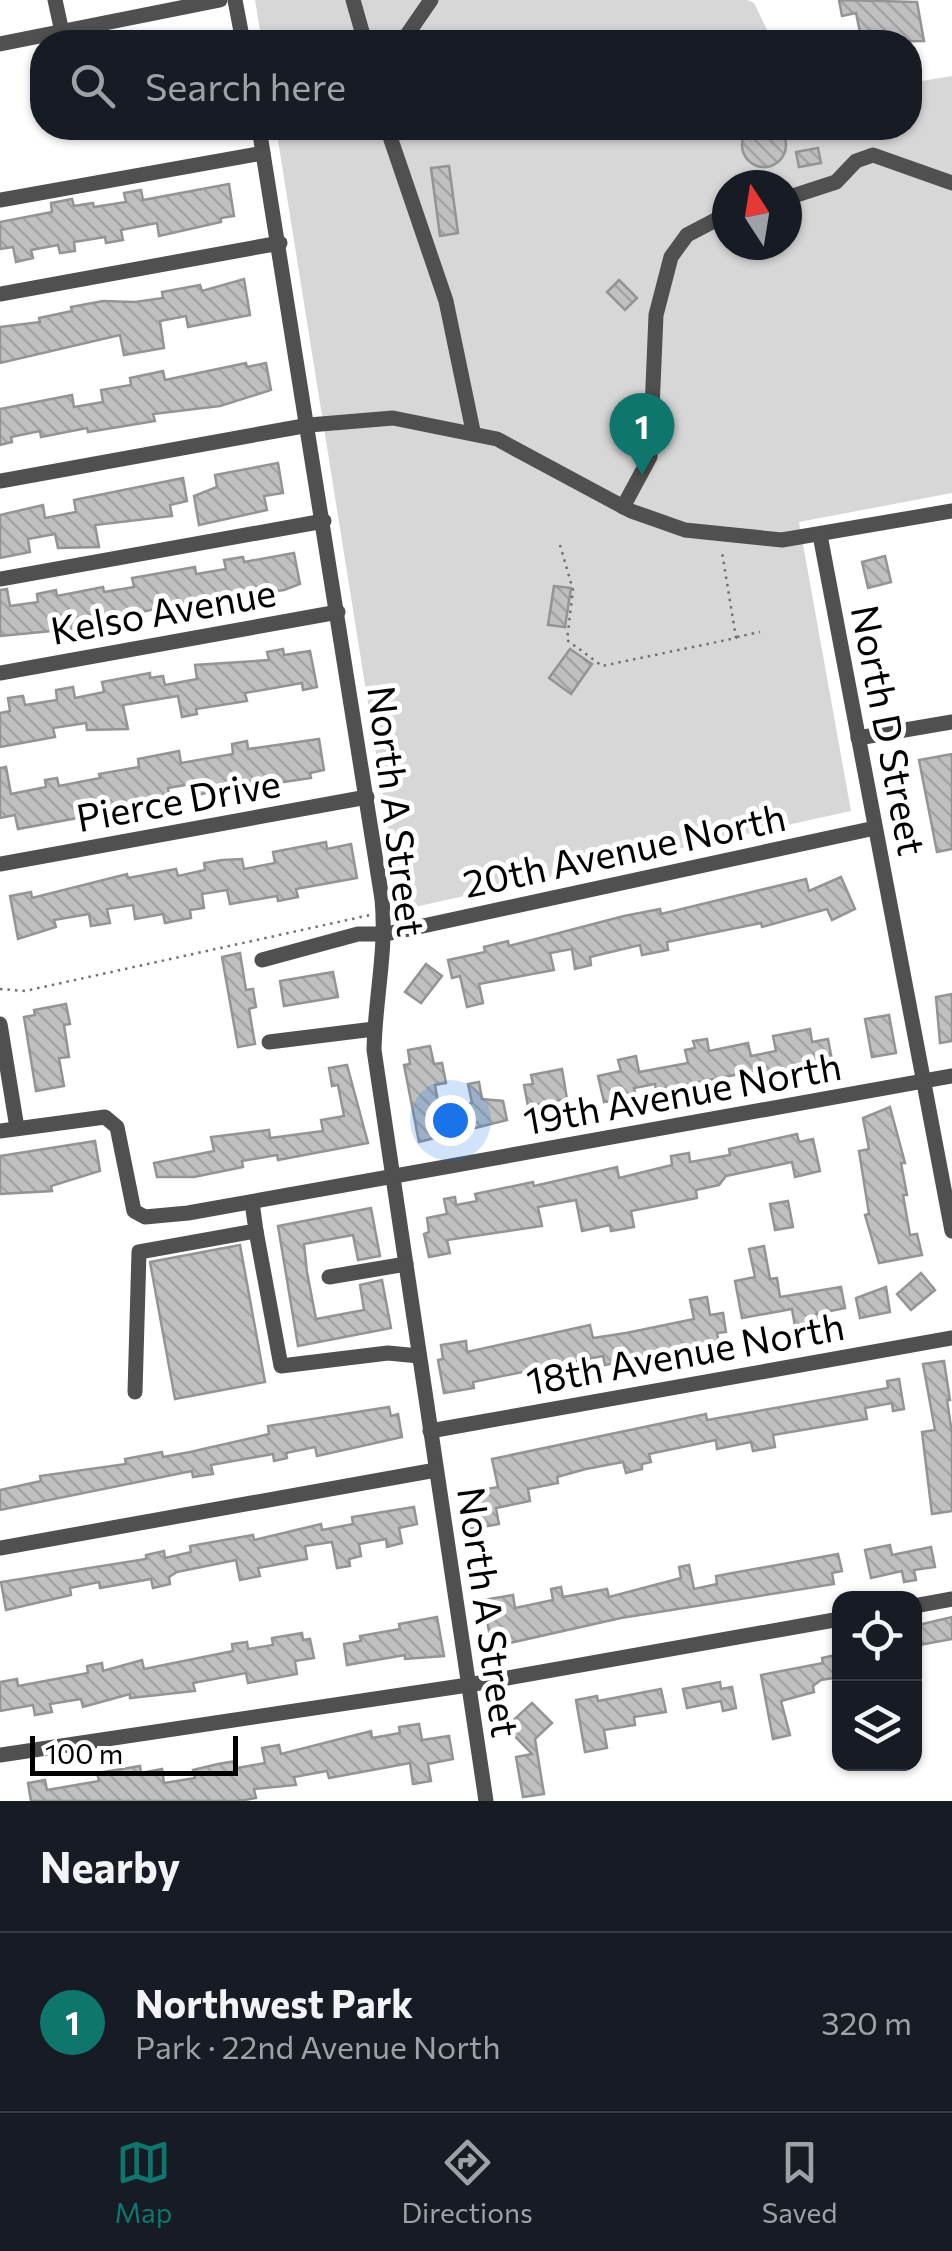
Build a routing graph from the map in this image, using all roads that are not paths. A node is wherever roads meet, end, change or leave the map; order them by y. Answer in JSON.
{"nodes":[{"id":1,"x":55,"y":0,"type":"edge"},
{"id":2,"x":220,"y":0,"type":"edge"},
{"id":3,"x":235,"y":0,"type":"edge"},
{"id":4,"x":353,"y":0,"type":"edge"},
{"id":5,"x":431,"y":0,"type":"edge"},
{"id":6,"x":62,"y":30,"type":"edge"},
{"id":7,"x":72,"y":30,"type":"edge"},
{"id":8,"x":241,"y":30,"type":"edge"},
{"id":9,"x":362,"y":30,"type":"edge"},
{"id":10,"x":410,"y":30,"type":"edge"},
{"id":11,"x":30,"y":38,"type":"edge"},
{"id":12,"x":0,"y":44,"type":"edge"},
{"id":13,"x":261,"y":140,"type":"edge"},
{"id":14,"x":391,"y":140,"type":"edge"},
{"id":15,"x":264,"y":153,"type":"junction"},
{"id":16,"x":952,"y":183,"type":"edge"},
{"id":17,"x":802,"y":193,"type":"edge"},
{"id":18,"x":0,"y":200,"type":"edge"},
{"id":19,"x":712,"y":222,"type":"edge"},
{"id":20,"x":280,"y":243,"type":"junction"},
{"id":21,"x":0,"y":294,"type":"edge"},
{"id":22,"x":309,"y":424,"type":"junction"},
{"id":23,"x":473,"y":431,"type":"junction"},
{"id":24,"x":0,"y":481,"type":"edge"},
{"id":25,"x":623,"y":507,"type":"junction"},
{"id":26,"x":952,"y":512,"type":"edge"},
{"id":27,"x":324,"y":521,"type":"junction"},
{"id":28,"x":820,"y":535,"type":"junction"},
{"id":29,"x":0,"y":579,"type":"edge"},
{"id":30,"x":338,"y":612,"type":"junction"},
{"id":31,"x":0,"y":672,"type":"edge"},
{"id":32,"x":952,"y":722,"type":"edge"},
{"id":33,"x":858,"y":738,"type":"junction"},
{"id":34,"x":367,"y":797,"type":"junction"},
{"id":35,"x":876,"y":828,"type":"junction"},
{"id":36,"x":0,"y":864,"type":"edge"},
{"id":37,"x":386,"y":934,"type":"junction"},
{"id":38,"x":262,"y":960,"type":"dead end"},
{"id":39,"x":0,"y":1024,"type":"edge"},
{"id":40,"x":374,"y":1030,"type":"junction"},
{"id":41,"x":269,"y":1042,"type":"dead end"},
{"id":42,"x":952,"y":1076,"type":"edge"},
{"id":43,"x":924,"y":1082,"type":"junction"},
{"id":44,"x":17,"y":1128,"type":"junction"},
{"id":45,"x":0,"y":1131,"type":"edge"},
{"id":46,"x":393,"y":1177,"type":"junction"},
{"id":47,"x":252,"y":1202,"type":"junction"},
{"id":48,"x":256,"y":1231,"type":"junction"},
{"id":49,"x":952,"y":1231,"type":"edge"},
{"id":50,"x":406,"y":1264,"type":"junction"},
{"id":51,"x":329,"y":1277,"type":"dead end"},
{"id":52,"x":952,"y":1338,"type":"edge"},
{"id":53,"x":419,"y":1356,"type":"junction"},
{"id":54,"x":135,"y":1392,"type":"dead end"},
{"id":55,"x":430,"y":1431,"type":"junction"},
{"id":56,"x":436,"y":1470,"type":"junction"},
{"id":57,"x":0,"y":1548,"type":"edge"},
{"id":58,"x":952,"y":1599,"type":"edge"},
{"id":59,"x":922,"y":1605,"type":"edge"},
{"id":60,"x":832,"y":1620,"type":"edge"},
{"id":61,"x":468,"y":1685,"type":"junction"},
{"id":62,"x":0,"y":1755,"type":"edge"},
{"id":63,"x":486,"y":1801,"type":"edge"}],
"edges":[{"from":1,"to":6,"type":"street"},
{"from":2,"to":7,"type":"street"},
{"from":3,"to":8,"type":"street"},
{"from":4,"to":9,"type":"street"},
{"from":5,"to":10,"type":"street"},
{"from":11,"to":12,"type":"street"},
{"from":13,"to":15,"type":"street","name":"North A Street"},
{"from":14,"to":23,"type":"street"},
{"from":15,"to":18,"type":"street"},
{"from":15,"to":20,"type":"street","name":"North A Street"},
{"from":16,"to":17,"type":"street"},
{"from":19,"to":25,"type":"street"},
{"from":20,"to":21,"type":"street"},
{"from":20,"to":22,"type":"street","name":"North A Street"},
{"from":22,"to":23,"type":"street"},
{"from":22,"to":24,"type":"street"},
{"from":22,"to":27,"type":"street","name":"North A Street"},
{"from":23,"to":25,"type":"street"},
{"from":25,"to":28,"type":"street"},
{"from":26,"to":28,"type":"street"},
{"from":27,"to":29,"type":"street"},
{"from":27,"to":30,"type":"street","name":"North A Street"},
{"from":28,"to":33,"type":"street","name":"North D Street"},
{"from":30,"to":31,"type":"street","name":"Kelso Avenue"},
{"from":30,"to":34,"type":"street","name":"North A Street"},
{"from":32,"to":33,"type":"street"},
{"from":33,"to":35,"type":"street","name":"North D Street"},
{"from":34,"to":36,"type":"street","name":"Pierce Drive"},
{"from":34,"to":37,"type":"street","name":"North A Street"},
{"from":35,"to":37,"type":"street","name":"20th Avenue North"},
{"from":35,"to":43,"type":"street","name":"North D Street"},
{"from":37,"to":38,"type":"street","name":"20th Avenue North"},
{"from":37,"to":40,"type":"street","name":"North A Street"},
{"from":39,"to":44,"type":"street"},
{"from":40,"to":41,"type":"street"},
{"from":40,"to":46,"type":"street","name":"North A Street"},
{"from":42,"to":43,"type":"street","name":"19th Avenue North"},
{"from":43,"to":46,"type":"street","name":"19th Avenue North"},
{"from":43,"to":49,"type":"street","name":"North D Street"},
{"from":44,"to":45,"type":"street"},
{"from":44,"to":47,"type":"street","name":"19th Avenue North"},
{"from":46,"to":47,"type":"street","name":"19th Avenue North"},
{"from":46,"to":50,"type":"street","name":"North A Street"},
{"from":47,"to":48,"type":"street"},
{"from":48,"to":53,"type":"street"},
{"from":48,"to":54,"type":"street"},
{"from":50,"to":51,"type":"street"},
{"from":50,"to":53,"type":"street","name":"North A Street"},
{"from":52,"to":55,"type":"street","name":"18th Avenue North"},
{"from":53,"to":55,"type":"street","name":"North A Street"},
{"from":55,"to":56,"type":"street","name":"North A Street"},
{"from":56,"to":57,"type":"street"},
{"from":56,"to":61,"type":"street","name":"North A Street"},
{"from":58,"to":59,"type":"street"},
{"from":60,"to":61,"type":"street"},
{"from":61,"to":62,"type":"street"},
{"from":61,"to":63,"type":"street","name":"North A Street"}]}
